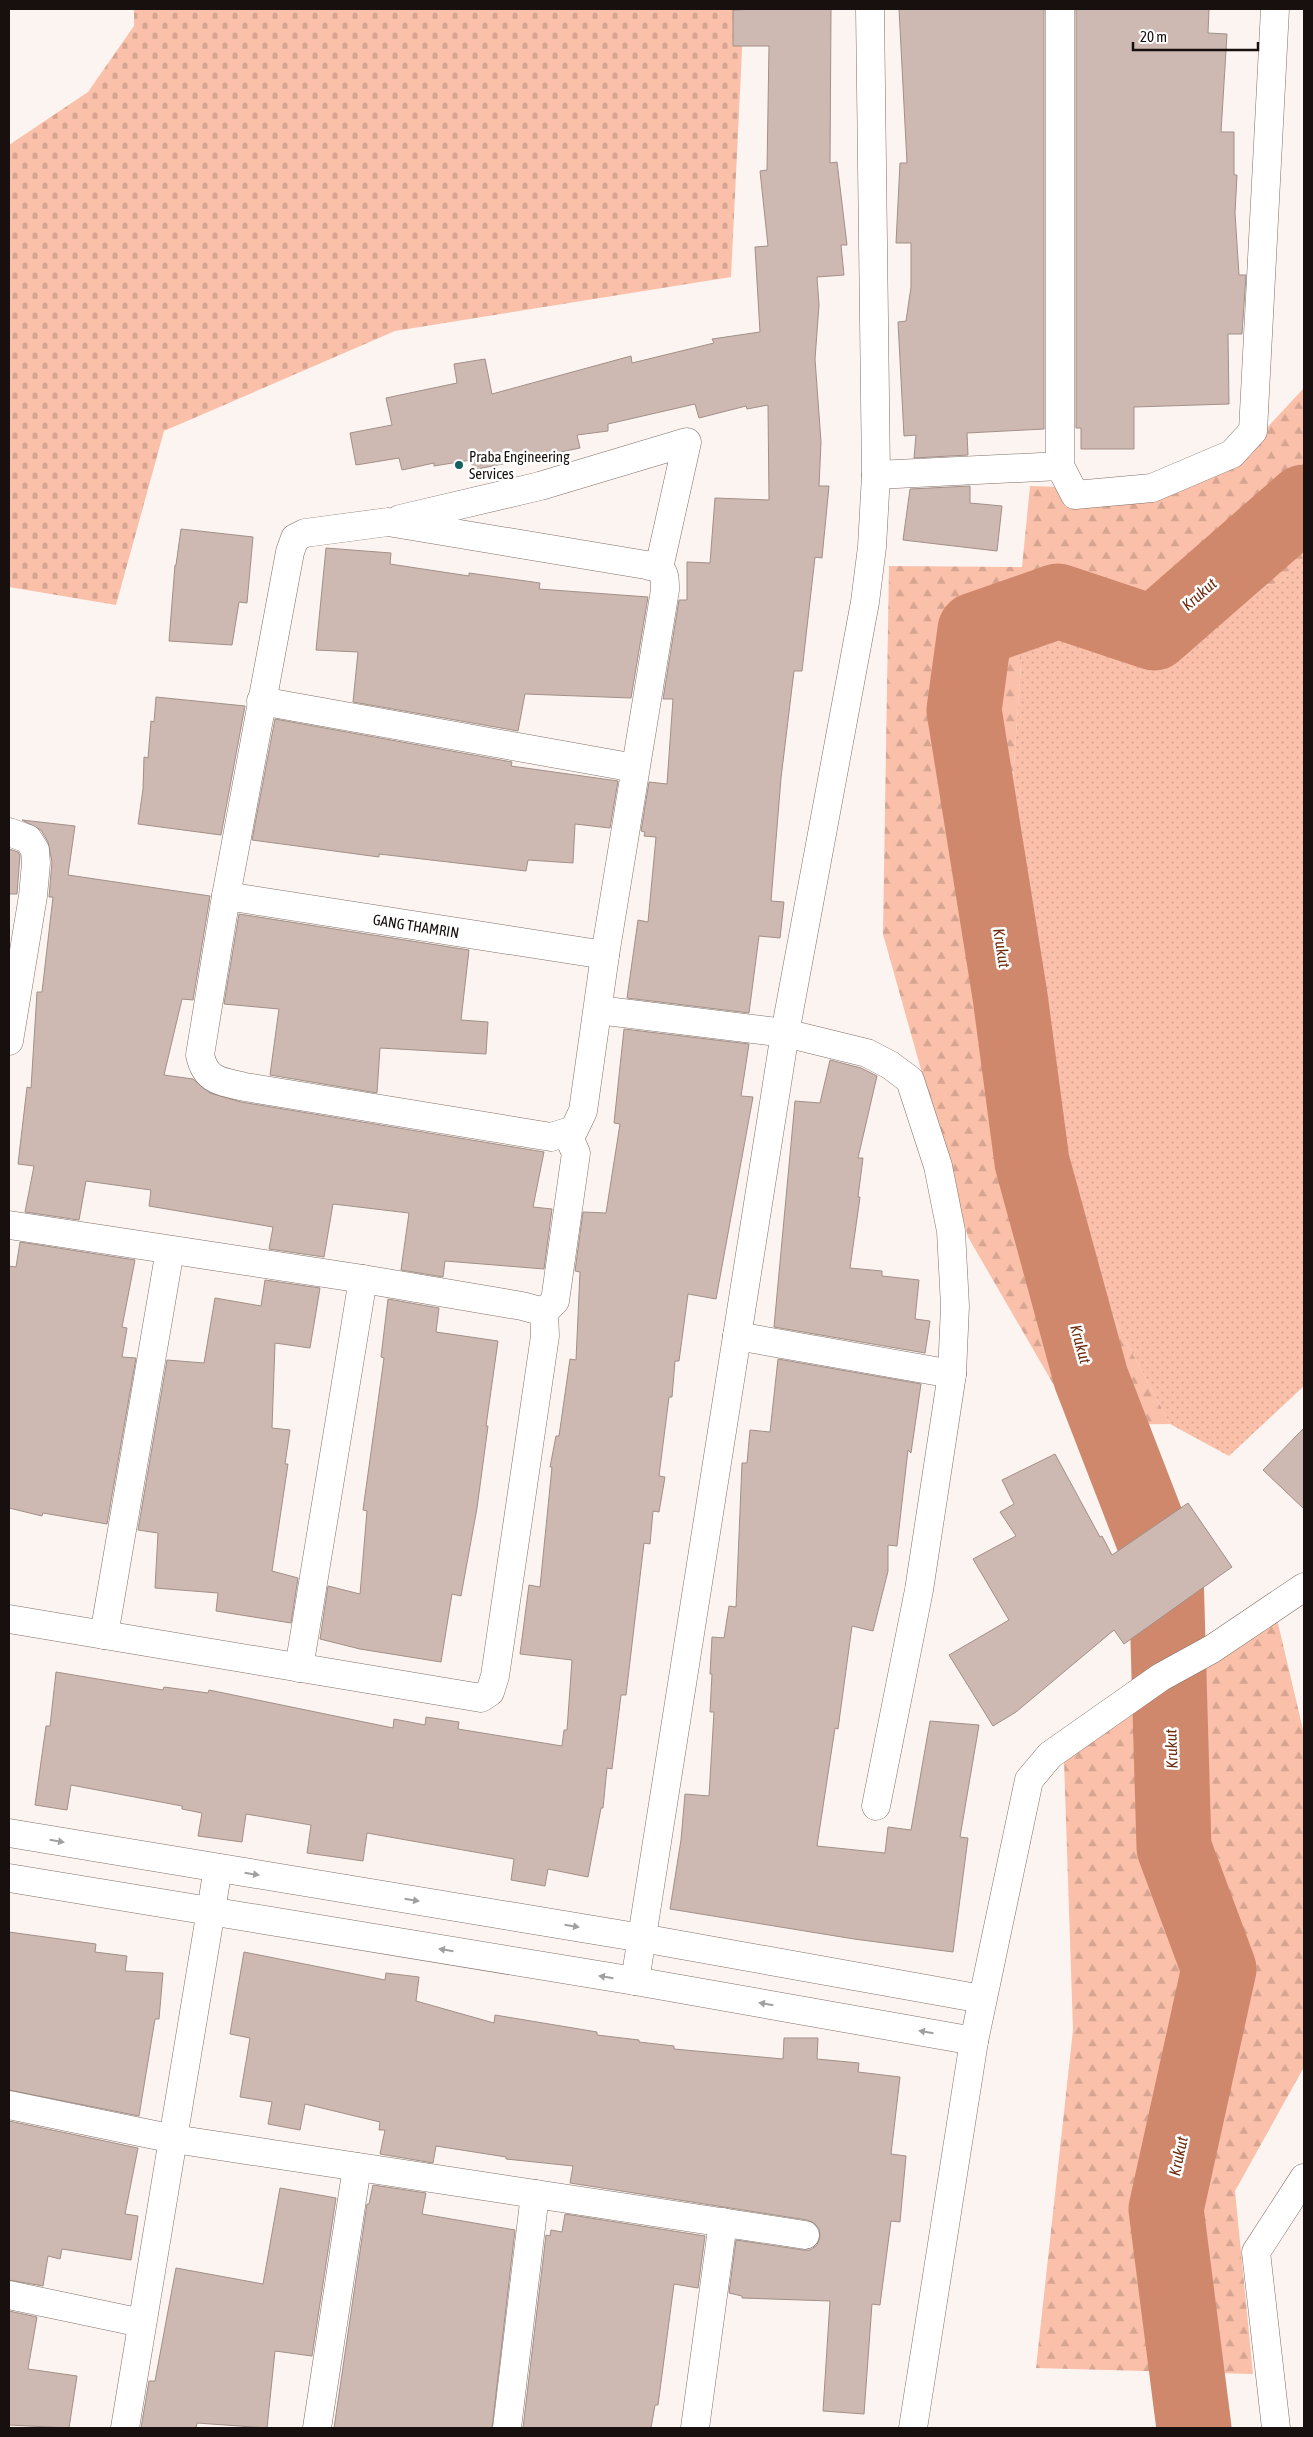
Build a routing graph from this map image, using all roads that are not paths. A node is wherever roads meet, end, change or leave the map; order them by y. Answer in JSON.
{"nodes":[{"id":1,"x":870,"y":9,"type":"edge"},
{"id":2,"x":1060,"y":9,"type":"edge"},
{"id":3,"x":1274,"y":9,"type":"edge"},
{"id":4,"x":1060,"y":466,"type":"junction"},
{"id":5,"x":876,"y":475,"type":"junction"},
{"id":6,"x":388,"y":522,"type":"junction"},
{"id":7,"x":659,"y":568,"type":"junction"},
{"id":8,"x":261,"y":701,"type":"junction"},
{"id":9,"x":636,"y":768,"type":"junction"},
{"id":10,"x":9,"y":832,"type":"edge"},
{"id":11,"x":226,"y":896,"type":"junction"},
{"id":12,"x":605,"y":955,"type":"junction"},
{"id":13,"x":598,"y":1010,"type":"junction"},
{"id":14,"x":785,"y":1033,"type":"junction"},
{"id":15,"x":9,"y":1041,"type":"edge"},
{"id":16,"x":567,"y":1132,"type":"junction"},
{"id":17,"x":9,"y":1225,"type":"edge"},
{"id":18,"x":170,"y":1250,"type":"junction"},
{"id":19,"x":363,"y":1279,"type":"junction"},
{"id":20,"x":544,"y":1312,"type":"junction"},
{"id":21,"x":738,"y":1336,"type":"junction"},
{"id":22,"x":952,"y":1374,"type":"junction"},
{"id":23,"x":1304,"y":1587,"type":"edge"},
{"id":24,"x":10,"y":1623,"type":"edge"},
{"id":25,"x":104,"y":1635,"type":"junction"},
{"id":26,"x":299,"y":1668,"type":"junction"},
{"id":27,"x":876,"y":1806,"type":"dead end"},
{"id":28,"x":9,"y":1833,"type":"edge"},
{"id":29,"x":218,"y":1868,"type":"junction"},
{"id":30,"x":9,"y":1878,"type":"edge"},
{"id":31,"x":210,"y":1911,"type":"junction"},
{"id":32,"x":642,"y":1938,"type":"junction"},
{"id":33,"x":635,"y":1981,"type":"junction"},
{"id":34,"x":982,"y":1999,"type":"junction"},
{"id":35,"x":974,"y":2041,"type":"junction"},
{"id":36,"x":9,"y":2105,"type":"edge"},
{"id":37,"x":174,"y":2139,"type":"junction"},
{"id":38,"x":357,"y":2167,"type":"junction"},
{"id":39,"x":1304,"y":2178,"type":"edge"},
{"id":40,"x":535,"y":2194,"type":"junction"},
{"id":41,"x":723,"y":2222,"type":"junction"},
{"id":42,"x":805,"y":2235,"type":"dead end"},
{"id":43,"x":9,"y":2295,"type":"edge"},
{"id":44,"x":142,"y":2323,"type":"junction"},
{"id":45,"x":125,"y":2428,"type":"edge"},
{"id":46,"x":317,"y":2428,"type":"edge"},
{"id":47,"x":507,"y":2428,"type":"edge"},
{"id":48,"x":695,"y":2428,"type":"edge"},
{"id":49,"x":913,"y":2428,"type":"edge"},
{"id":50,"x":1276,"y":2428,"type":"edge"}],
"edges":[{"from":1,"to":5,"type":"street"},
{"from":2,"to":4,"type":"street"},
{"from":3,"to":4,"type":"street"},
{"from":4,"to":5,"type":"street"},
{"from":5,"to":14,"type":"street"},
{"from":6,"to":7,"type":"street"},
{"from":6,"to":7,"type":"street"},
{"from":6,"to":8,"type":"street"},
{"from":7,"to":9,"type":"street"},
{"from":8,"to":9,"type":"street"},
{"from":8,"to":11,"type":"street"},
{"from":9,"to":12,"type":"street"},
{"from":10,"to":15,"type":"street"},
{"from":11,"to":12,"type":"street","name":"GANG THAMRIN"},
{"from":11,"to":16,"type":"street"},
{"from":12,"to":13,"type":"street"},
{"from":13,"to":14,"type":"street"},
{"from":13,"to":16,"type":"street"},
{"from":14,"to":21,"type":"street"},
{"from":14,"to":22,"type":"street"},
{"from":16,"to":20,"type":"street"},
{"from":17,"to":18,"type":"street"},
{"from":18,"to":19,"type":"street"},
{"from":18,"to":25,"type":"street"},
{"from":19,"to":20,"type":"street"},
{"from":19,"to":26,"type":"street"},
{"from":20,"to":26,"type":"street"},
{"from":21,"to":22,"type":"street"},
{"from":21,"to":32,"type":"street"},
{"from":22,"to":27,"type":"street"},
{"from":23,"to":34,"type":"street"},
{"from":24,"to":25,"type":"street"},
{"from":25,"to":26,"type":"street"},
{"from":28,"to":29,"type":"street","one_way":true},
{"from":29,"to":31,"type":"street"},
{"from":29,"to":32,"type":"street","one_way":true},
{"from":30,"to":31,"type":"street"},
{"from":33,"to":31,"type":"street","one_way":true},
{"from":31,"to":37,"type":"street"},
{"from":32,"to":33,"type":"street"},
{"from":32,"to":34,"type":"street"},
{"from":35,"to":33,"type":"street","one_way":true},
{"from":34,"to":35,"type":"street"},
{"from":35,"to":49,"type":"street"},
{"from":36,"to":37,"type":"street"},
{"from":37,"to":38,"type":"street"},
{"from":37,"to":44,"type":"street"},
{"from":38,"to":40,"type":"street"},
{"from":38,"to":46,"type":"street"},
{"from":39,"to":50,"type":"street"},
{"from":40,"to":41,"type":"street"},
{"from":40,"to":47,"type":"street"},
{"from":41,"to":42,"type":"street"},
{"from":41,"to":48,"type":"street"},
{"from":43,"to":44,"type":"street"},
{"from":44,"to":45,"type":"street"}]}
